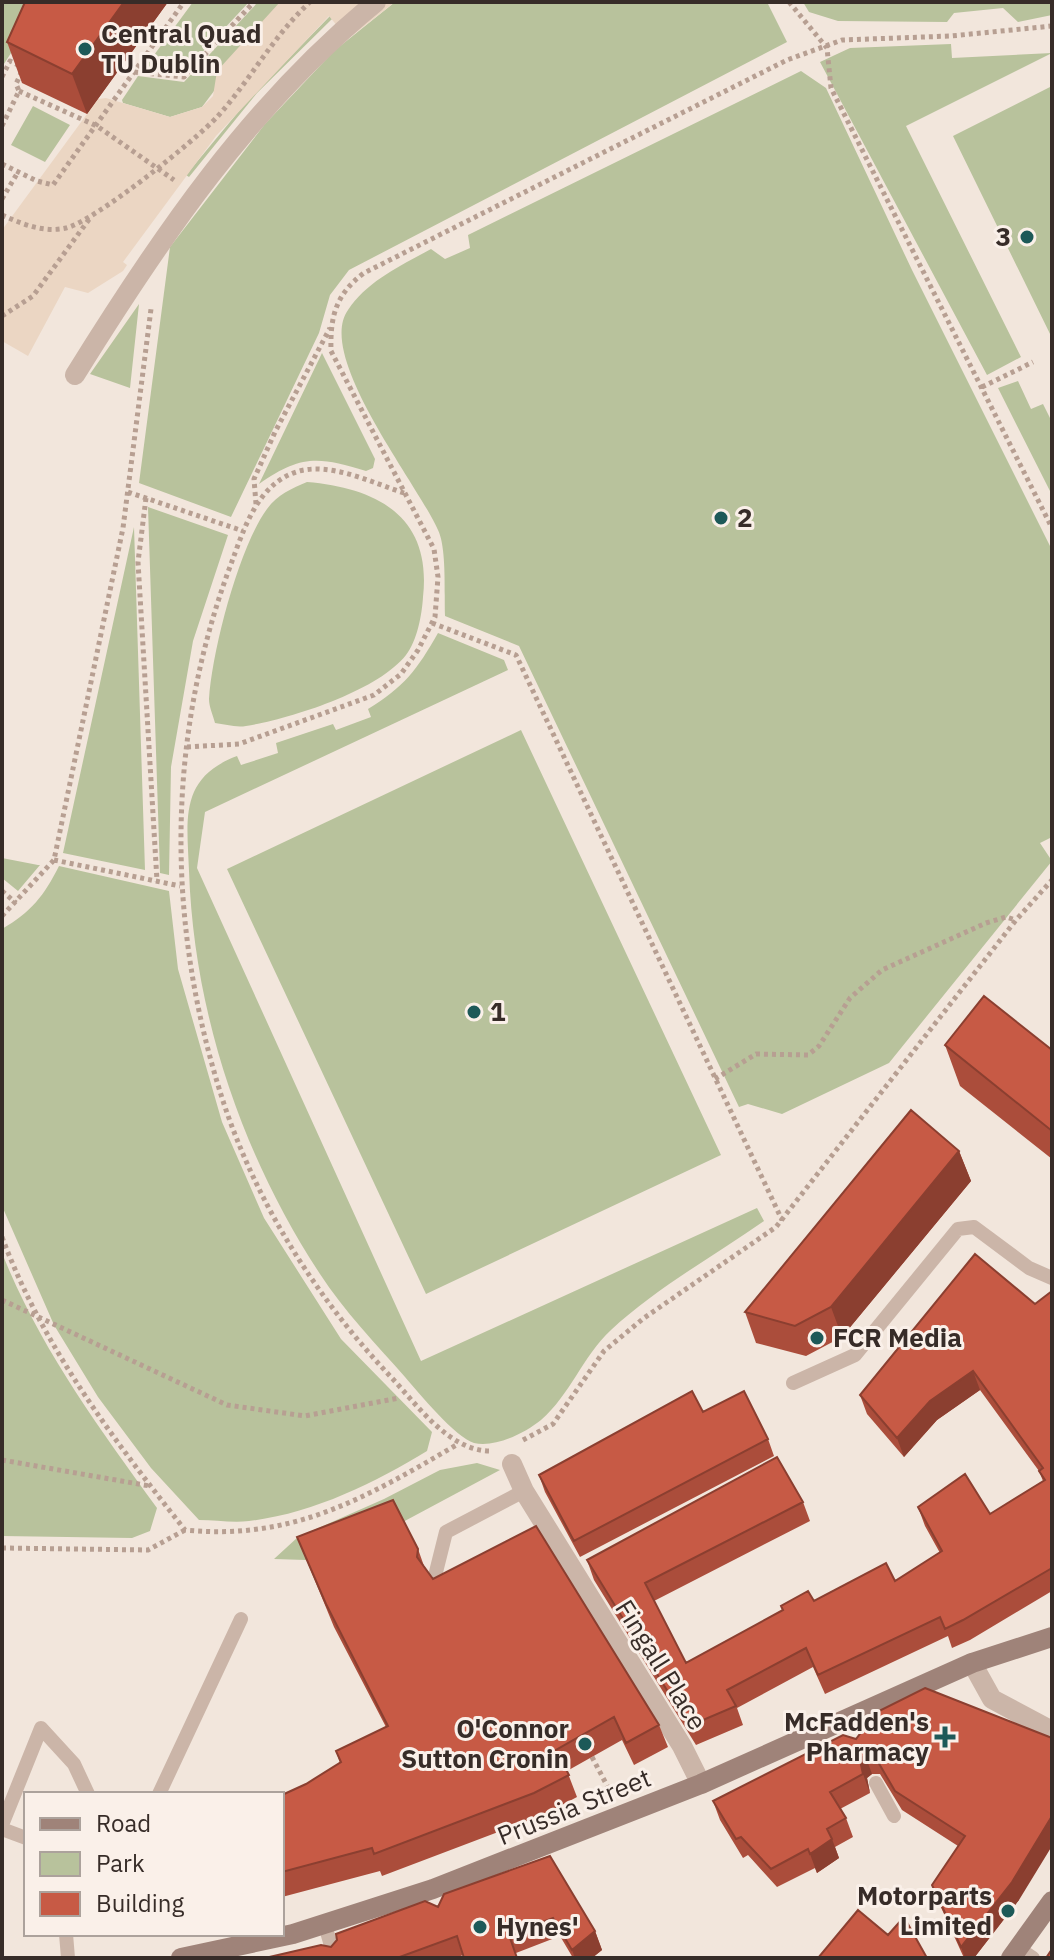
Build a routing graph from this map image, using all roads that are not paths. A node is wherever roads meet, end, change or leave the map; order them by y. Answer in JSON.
{"nodes":[{"id":1,"x":376,"y":2,"type":"edge"},
{"id":2,"x":354,"y":10,"type":"edge"},
{"id":3,"x":75,"y":375,"type":"dead end"},
{"id":4,"x":1052,"y":1278,"type":"edge"},
{"id":5,"x":793,"y":1383,"type":"dead end"},
{"id":6,"x":510,"y":1454,"type":"road end"},
{"id":7,"x":524,"y":1491,"type":"junction"},
{"id":8,"x":435,"y":1576,"type":"edge"},
{"id":9,"x":241,"y":1619,"type":"dead end"},
{"id":10,"x":1052,"y":1637,"type":"edge"},
{"id":11,"x":972,"y":1663,"type":"junction"},
{"id":12,"x":843,"y":1720,"type":"junction"},
{"id":13,"x":1052,"y":1731,"type":"edge"},
{"id":14,"x":854,"y":1739,"type":"edge"},
{"id":15,"x":876,"y":1783,"type":"edge"},
{"id":16,"x":701,"y":1784,"type":"junction"},
{"id":17,"x":87,"y":1792,"type":"edge"},
{"id":18,"x":160,"y":1792,"type":"edge"},
{"id":19,"x":894,"y":1816,"type":"dead end"},
{"id":20,"x":2,"y":1827,"type":"edge"},
{"id":21,"x":24,"y":1837,"type":"edge"},
{"id":22,"x":1052,"y":1901,"type":"edge"},
{"id":23,"x":325,"y":1925,"type":"junction"},
{"id":24,"x":284,"y":1934,"type":"edge"},
{"id":25,"x":66,"y":1936,"type":"edge"},
{"id":26,"x":277,"y":1936,"type":"edge"},
{"id":27,"x":1021,"y":1955,"type":"edge"},
{"id":28,"x":334,"y":1956,"type":"edge"},
{"id":29,"x":68,"y":1958,"type":"edge"},
{"id":30,"x":181,"y":1958,"type":"edge"}],
"edges":[{"from":1,"to":2,"type":"street"},
{"from":2,"to":3,"type":"street"},
{"from":4,"to":5,"type":"lane"},
{"from":6,"to":7,"type":"street","name":"Fingall Place"},
{"from":7,"to":8,"type":"lane"},
{"from":7,"to":16,"type":"street","name":"Fingall Place"},
{"from":9,"to":18,"type":"lane"},
{"from":10,"to":11,"type":"main road","name":"Prussia Street"},
{"from":11,"to":12,"type":"main road","name":"Prussia Street"},
{"from":11,"to":13,"type":"street"},
{"from":12,"to":14,"type":"lane"},
{"from":12,"to":16,"type":"main road","name":"Prussia Street"},
{"from":15,"to":19,"type":"lane"},
{"from":16,"to":23,"type":"main road","name":"Prussia Street"},
{"from":17,"to":20,"type":"lane"},
{"from":20,"to":21,"type":"lane"},
{"from":22,"to":27,"type":"main road"},
{"from":23,"to":24,"type":"main road","name":"Prussia Street"},
{"from":23,"to":28,"type":"lane"},
{"from":25,"to":29,"type":"lane"},
{"from":26,"to":30,"type":"main road","name":"Prussia Street"}]}
